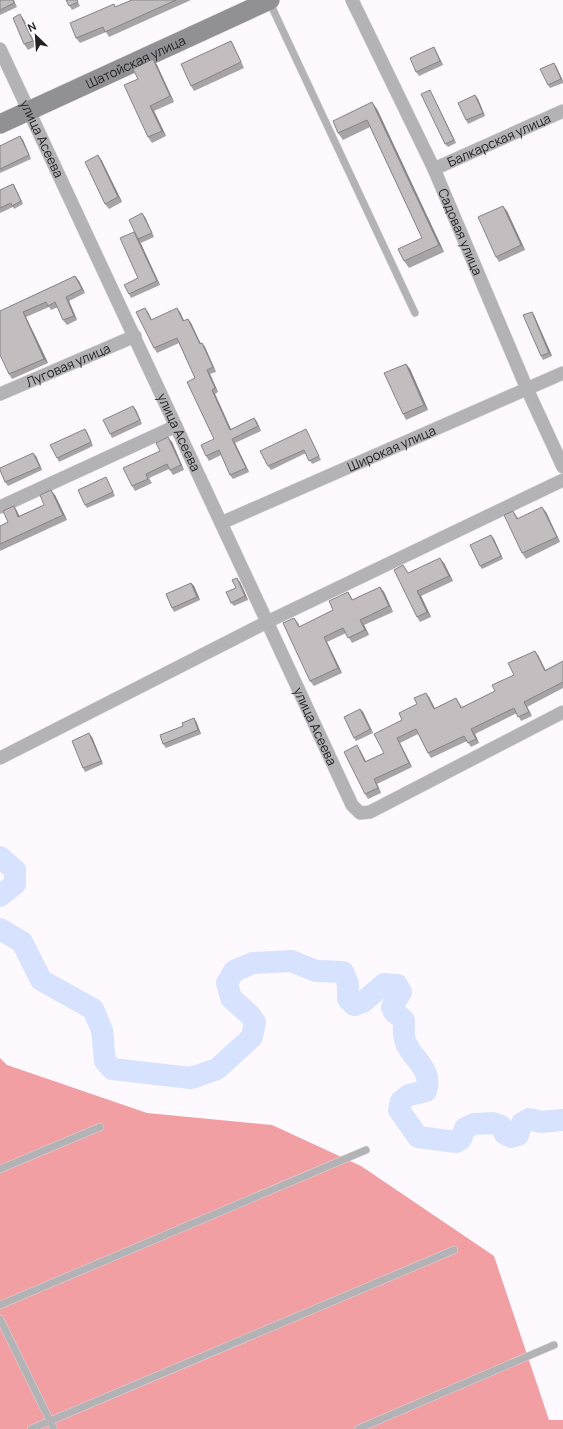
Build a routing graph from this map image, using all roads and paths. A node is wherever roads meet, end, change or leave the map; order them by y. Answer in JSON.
{"nodes":[{"id":1,"x":269,"y":0,"type":"edge"},
{"id":2,"x":352,"y":0,"type":"edge"},
{"id":3,"x":0,"y":50,"type":"edge"},
{"id":4,"x":29,"y":110,"type":"junction"},
{"id":5,"x":563,"y":111,"type":"edge"},
{"id":6,"x":0,"y":124,"type":"edge"},
{"id":7,"x":434,"y":169,"type":"junction"},
{"id":8,"x":415,"y":313,"type":"dead end"},
{"id":9,"x":135,"y":336,"type":"junction"},
{"id":10,"x":563,"y":373,"type":"edge"},
{"id":11,"x":527,"y":389,"type":"junction"},
{"id":12,"x":0,"y":394,"type":"edge"},
{"id":13,"x":176,"y":426,"type":"junction"},
{"id":14,"x":563,"y":467,"type":"edge"},
{"id":15,"x":563,"y":480,"type":"edge"},
{"id":16,"x":0,"y":507,"type":"edge"},
{"id":17,"x":221,"y":523,"type":"junction"},
{"id":18,"x":267,"y":622,"type":"junction"},
{"id":19,"x":563,"y":712,"type":"edge"},
{"id":20,"x":0,"y":758,"type":"edge"},
{"id":21,"x":100,"y":1127,"type":"dead end"},
{"id":22,"x":366,"y":1150,"type":"dead end"},
{"id":23,"x":0,"y":1169,"type":"edge"},
{"id":24,"x":454,"y":1250,"type":"dead end"},
{"id":25,"x":0,"y":1305,"type":"edge"},
{"id":26,"x":0,"y":1319,"type":"edge"},
{"id":27,"x":554,"y":1345,"type":"dead end"},
{"id":28,"x":50,"y":1421,"type":"junction"},
{"id":29,"x":31,"y":1429,"type":"edge"},
{"id":30,"x":54,"y":1429,"type":"edge"},
{"id":31,"x":358,"y":1429,"type":"edge"}],
"edges":[{"from":1,"to":4,"type":"street","name":"Шатойская улица"},
{"from":1,"to":8,"type":"lane"},
{"from":2,"to":7,"type":"street","name":"Садовая улица"},
{"from":3,"to":4,"type":"street","name":"улица Асеева"},
{"from":4,"to":6,"type":"street","name":"Шатойская улица"},
{"from":4,"to":9,"type":"street","name":"улица Асеева"},
{"from":5,"to":7,"type":"street","name":"Балкарская улица"},
{"from":7,"to":11,"type":"street","name":"Садовая улица"},
{"from":9,"to":12,"type":"street","name":"Луговая улица"},
{"from":9,"to":13,"type":"street","name":"улица Асеева"},
{"from":10,"to":11,"type":"street","name":"Широкая улица"},
{"from":11,"to":14,"type":"street","name":"Садовая улица"},
{"from":11,"to":17,"type":"street","name":"Широкая улица"},
{"from":13,"to":16,"type":"street"},
{"from":13,"to":17,"type":"street","name":"улица Асеева"},
{"from":15,"to":18,"type":"street"},
{"from":17,"to":18,"type":"street","name":"улица Асеева"},
{"from":18,"to":19,"type":"street","name":"улица Асеева"},
{"from":18,"to":20,"type":"street"},
{"from":21,"to":23,"type":"lane"},
{"from":22,"to":25,"type":"lane"},
{"from":24,"to":28,"type":"lane"},
{"from":26,"to":28,"type":"lane"},
{"from":27,"to":31,"type":"lane"},
{"from":28,"to":29,"type":"lane"},
{"from":28,"to":30,"type":"lane"}]}
